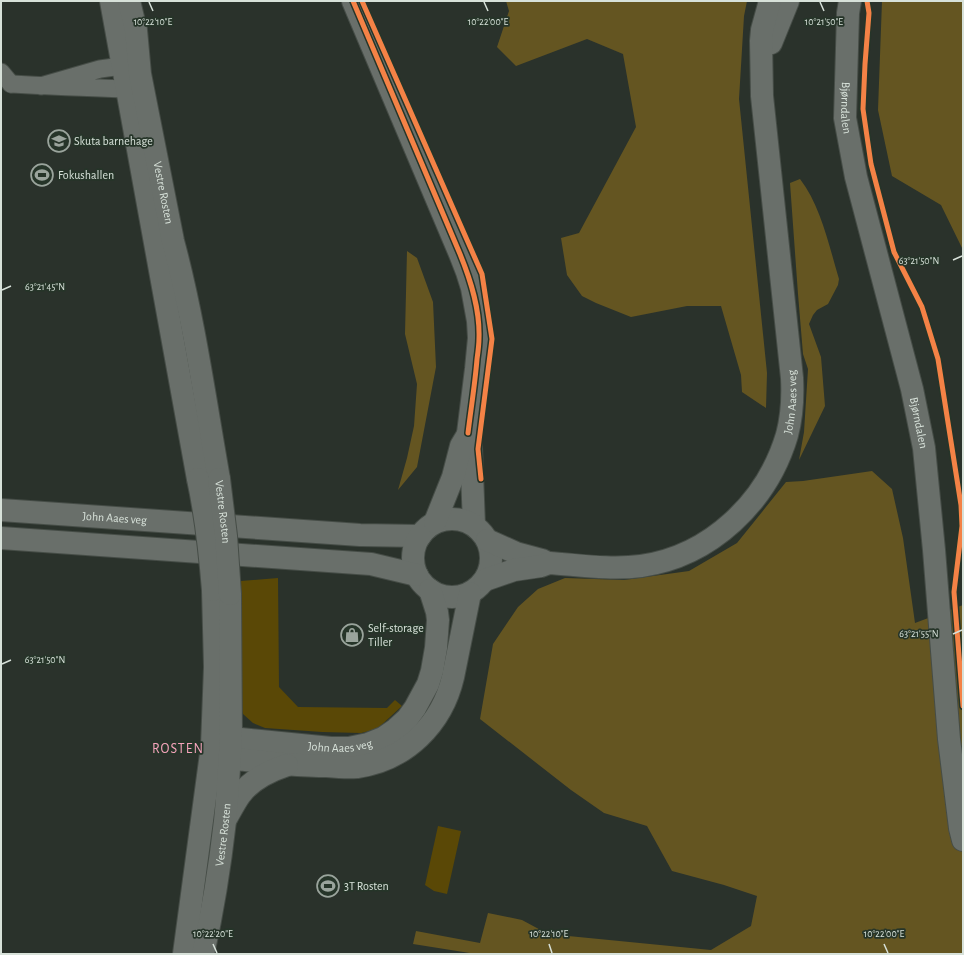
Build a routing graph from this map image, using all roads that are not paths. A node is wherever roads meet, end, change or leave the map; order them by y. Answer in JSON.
{"nodes":[{"id":1,"x":111,"y":1,"type":"edge"},
{"id":2,"x":129,"y":1,"type":"edge"},
{"id":3,"x":353,"y":1,"type":"edge"},
{"id":4,"x":770,"y":1,"type":"edge"},
{"id":5,"x":788,"y":1,"type":"edge"},
{"id":6,"x":845,"y":5,"type":"edge"},
{"id":7,"x":762,"y":71,"type":"junction"},
{"id":8,"x":130,"y":76,"type":"junction"},
{"id":9,"x":4,"y":82,"type":"edge"},
{"id":10,"x":41,"y":86,"type":"junction"},
{"id":11,"x":468,"y":433,"type":"junction"},
{"id":12,"x":1,"y":510,"type":"edge"},
{"id":13,"x":427,"y":529,"type":"junction"},
{"id":14,"x":481,"y":533,"type":"junction"},
{"id":15,"x":1,"y":538,"type":"edge"},
{"id":16,"x":549,"y":564,"type":"junction"},
{"id":17,"x":424,"y":583,"type":"junction"},
{"id":18,"x":477,"y":586,"type":"junction"},
{"id":19,"x":224,"y":747,"type":"junction"},
{"id":20,"x":290,"y":764,"type":"junction"},
{"id":21,"x":225,"y":820,"type":"junction"},
{"id":22,"x":963,"y":840,"type":"edge"},
{"id":23,"x":184,"y":954,"type":"edge"},
{"id":24,"x":203,"y":954,"type":"edge"}],
"edges":[{"from":1,"to":8,"type":"main road","name":"Vestre Rosten"},
{"from":2,"to":8,"type":"main road","name":"Vestre Rosten"},
{"from":3,"to":11,"type":"main road"},
{"from":4,"to":7,"type":"main road","name":"John Aaes veg"},
{"from":5,"to":7,"type":"main road","name":"John Aaes veg"},
{"from":6,"to":22,"type":"main road","name":"Bjørndalen"},
{"from":7,"to":16,"type":"main road","name":"John Aaes veg"},
{"from":8,"to":10,"type":"street"},
{"from":8,"to":10,"type":"street"},
{"from":8,"to":19,"type":"main road","name":"Vestre Rosten","bridge":true},
{"from":9,"to":10,"type":"street"},
{"from":11,"to":13,"type":"main road"},
{"from":11,"to":14,"type":"main road"},
{"from":12,"to":13,"type":"main road","name":"John Aaes veg"},
{"from":13,"to":14,"type":"main road"},
{"from":13,"to":17,"type":"main road"},
{"from":14,"to":16,"type":"main road","name":"John Aaes veg"},
{"from":14,"to":18,"type":"main road"},
{"from":15,"to":17,"type":"main road"},
{"from":16,"to":18,"type":"main road","name":"John Aaes veg"},
{"from":17,"to":18,"type":"main road"},
{"from":17,"to":19,"type":"main road","name":"John Aaes veg"},
{"from":18,"to":20,"type":"main road","name":"John Aaes veg"},
{"from":19,"to":20,"type":"main road","name":"John Aaes veg"},
{"from":19,"to":21,"type":"main road","name":"Vestre Rosten"},
{"from":19,"to":23,"type":"main road","name":"Vestre Rosten"},
{"from":20,"to":21,"type":"main road","name":"John Aaes veg"},
{"from":21,"to":24,"type":"main road","name":"Vestre Rosten"}]}
